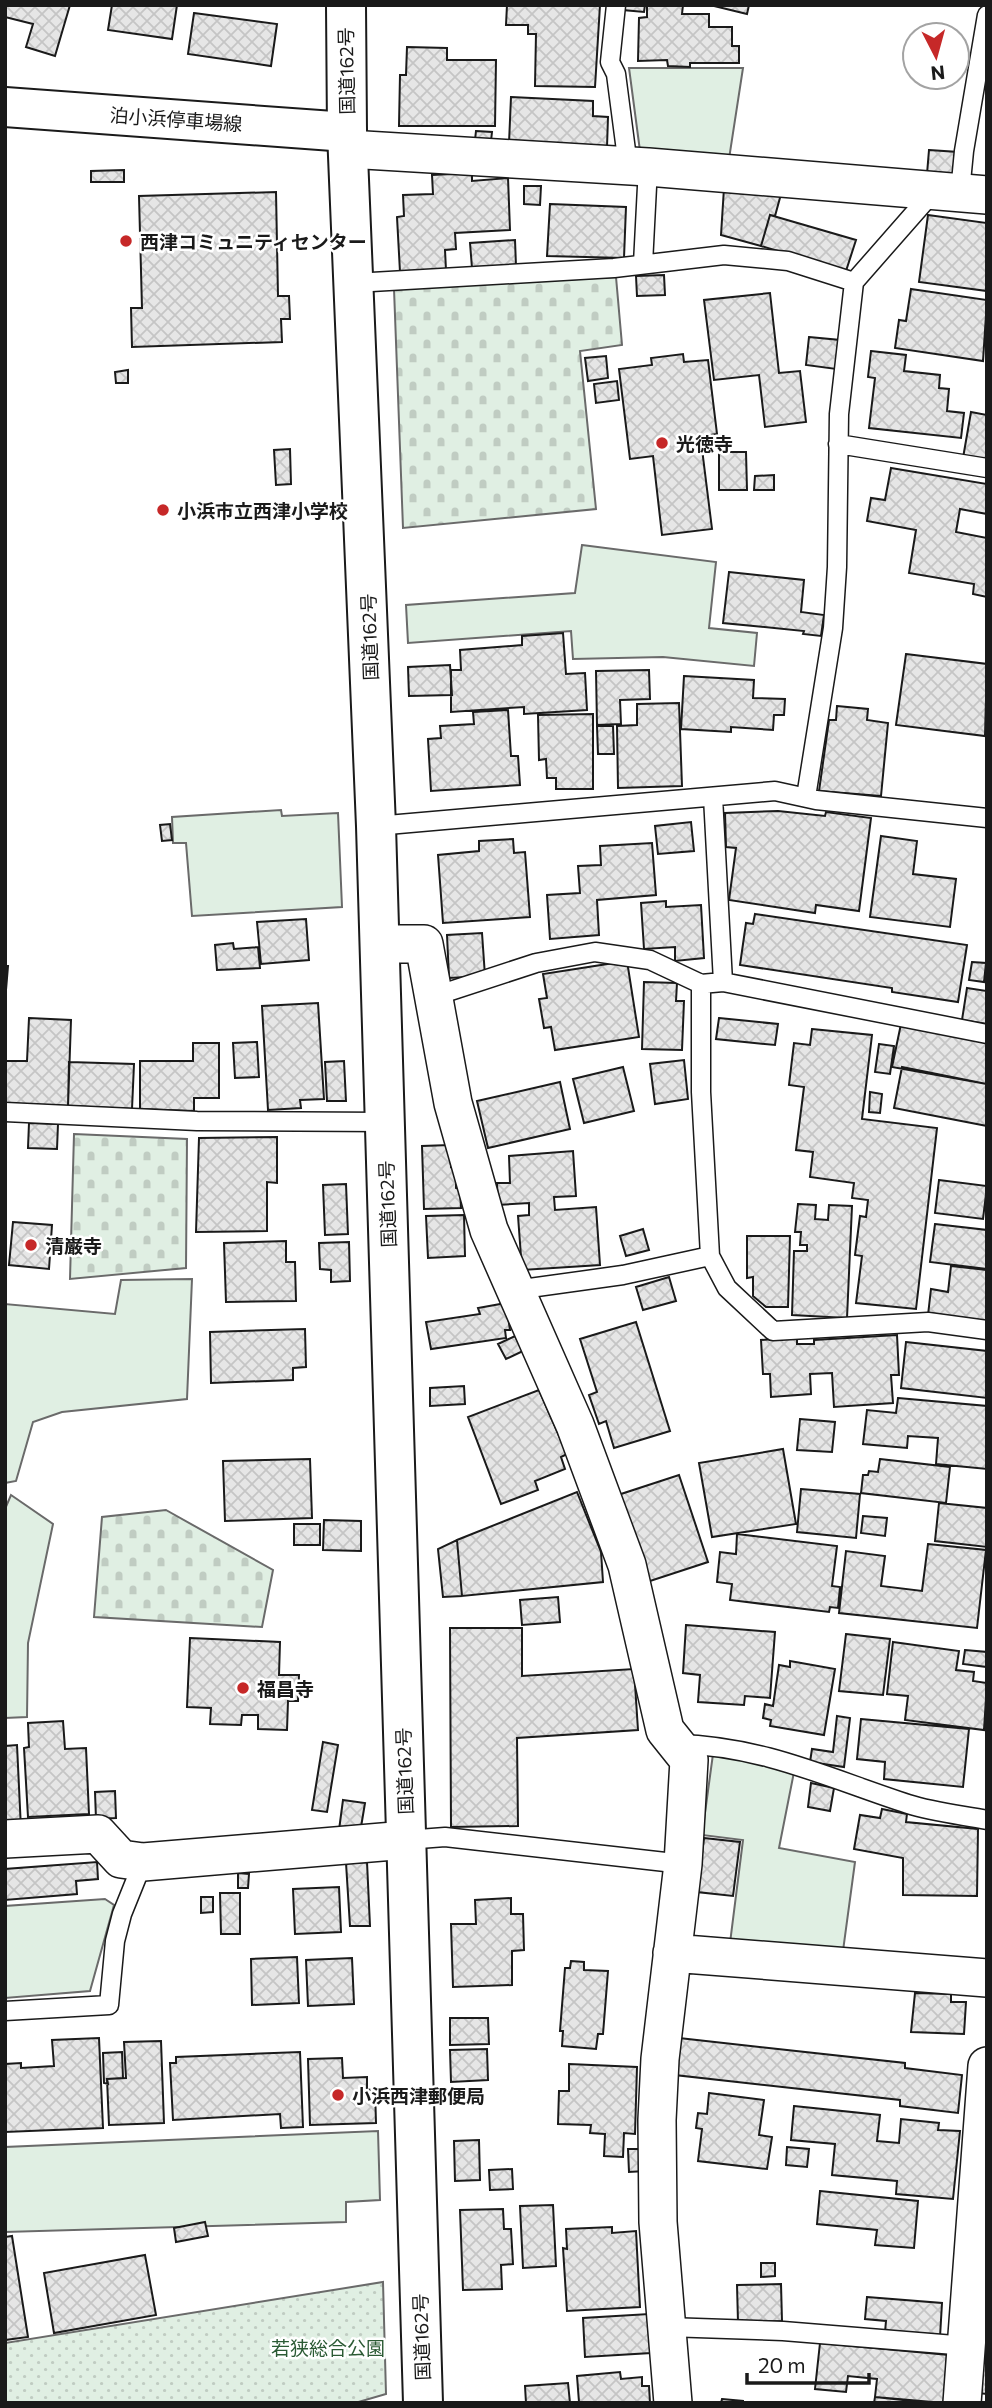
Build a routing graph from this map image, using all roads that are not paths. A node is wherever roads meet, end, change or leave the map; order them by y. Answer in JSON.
{"nodes":[{"id":1,"x":346,"y":5,"type":"edge"},
{"id":2,"x":616,"y":5,"type":"edge"},
{"id":3,"x":987,"y":15,"type":"edge"},
{"id":4,"x":983,"y":49,"type":"edge"},
{"id":5,"x":5,"y":107,"type":"edge"},
{"id":6,"x":348,"y":141,"type":"junction"},
{"id":7,"x":638,"y":166,"type":"junction"},
{"id":8,"x":961,"y":192,"type":"edge"},
{"id":9,"x":643,"y":264,"type":"junction"},
{"id":10,"x":854,"y":282,"type":"junction"},
{"id":11,"x":354,"y":283,"type":"junction"},
{"id":12,"x":838,"y":444,"type":"junction"},
{"id":13,"x":987,"y":468,"type":"edge"},
{"id":14,"x":713,"y":797,"type":"junction"},
{"id":15,"x":806,"y":797,"type":"junction"},
{"id":16,"x":987,"y":818,"type":"edge"},
{"id":17,"x":376,"y":826,"type":"junction"},
{"id":18,"x":380,"y":944,"type":"junction"},
{"id":19,"x":723,"y":982,"type":"junction"},
{"id":20,"x":701,"y":984,"type":"junction"},
{"id":21,"x":432,"y":997,"type":"junction"},
{"id":22,"x":987,"y":1034,"type":"edge"},
{"id":23,"x":5,"y":1112,"type":"edge"},
{"id":24,"x":385,"y":1122,"type":"junction"},
{"id":25,"x":710,"y":1256,"type":"junction"},
{"id":26,"x":515,"y":1290,"type":"junction"},
{"id":27,"x":987,"y":1330,"type":"edge"},
{"id":28,"x":677,"y":1744,"type":"junction"},
{"id":29,"x":987,"y":1820,"type":"edge"},
{"id":30,"x":5,"y":1839,"type":"edge"},
{"id":31,"x":406,"y":1840,"type":"junction"},
{"id":32,"x":143,"y":1862,"type":"junction"},
{"id":33,"x":683,"y":1864,"type":"junction"},
{"id":34,"x":672,"y":1953,"type":"junction"},
{"id":35,"x":987,"y":1978,"type":"edge"},
{"id":36,"x":5,"y":2011,"type":"edge"},
{"id":37,"x":987,"y":2066,"type":"edge"},
{"id":38,"x":985,"y":2119,"type":"edge"},
{"id":39,"x":981,"y":2253,"type":"edge"},
{"id":40,"x":667,"y":2327,"type":"junction"},
{"id":41,"x":967,"y":2346,"type":"junction"},
{"id":42,"x":966,"y":2402,"type":"edge"},
{"id":43,"x":423,"y":2403,"type":"edge"},
{"id":44,"x":673,"y":2403,"type":"edge"}],
"edges":[{"from":1,"to":6,"type":"main road","name":"国道162号"},
{"from":2,"to":7,"type":"lane"},
{"from":3,"to":4,"type":"lane"},
{"from":4,"to":8,"type":"lane"},
{"from":5,"to":6,"type":"main road","name":"泊小浜停車場線"},
{"from":6,"to":7,"type":"street"},
{"from":6,"to":11,"type":"main road","name":"国道162号"},
{"from":7,"to":8,"type":"street"},
{"from":7,"to":9,"type":"lane"},
{"from":8,"to":10,"type":"lane"},
{"from":9,"to":10,"type":"lane"},
{"from":9,"to":11,"type":"lane"},
{"from":10,"to":12,"type":"lane"},
{"from":11,"to":17,"type":"main road","name":"国道162号"},
{"from":12,"to":13,"type":"lane"},
{"from":12,"to":15,"type":"lane"},
{"from":14,"to":15,"type":"lane"},
{"from":14,"to":17,"type":"lane"},
{"from":14,"to":19,"type":"lane"},
{"from":15,"to":16,"type":"lane"},
{"from":17,"to":18,"type":"main road","name":"国道162号"},
{"from":18,"to":21,"type":"street"},
{"from":18,"to":24,"type":"main road","name":"国道162号"},
{"from":19,"to":20,"type":"lane"},
{"from":19,"to":22,"type":"lane"},
{"from":20,"to":21,"type":"lane"},
{"from":20,"to":25,"type":"lane"},
{"from":21,"to":26,"type":"street"},
{"from":23,"to":24,"type":"lane"},
{"from":24,"to":31,"type":"main road","name":"国道162号"},
{"from":25,"to":26,"type":"lane"},
{"from":25,"to":27,"type":"lane"},
{"from":26,"to":28,"type":"street"},
{"from":28,"to":29,"type":"lane"},
{"from":28,"to":33,"type":"street"},
{"from":30,"to":32,"type":"street"},
{"from":31,"to":32,"type":"street"},
{"from":31,"to":33,"type":"lane"},
{"from":31,"to":43,"type":"main road","name":"国道162号"},
{"from":32,"to":36,"type":"lane"},
{"from":33,"to":34,"type":"street"},
{"from":34,"to":35,"type":"street"},
{"from":34,"to":40,"type":"street"},
{"from":37,"to":38,"type":"street"},
{"from":38,"to":39,"type":"street"},
{"from":39,"to":41,"type":"street"},
{"from":40,"to":41,"type":"lane"},
{"from":40,"to":44,"type":"street"},
{"from":41,"to":42,"type":"street"}]}
